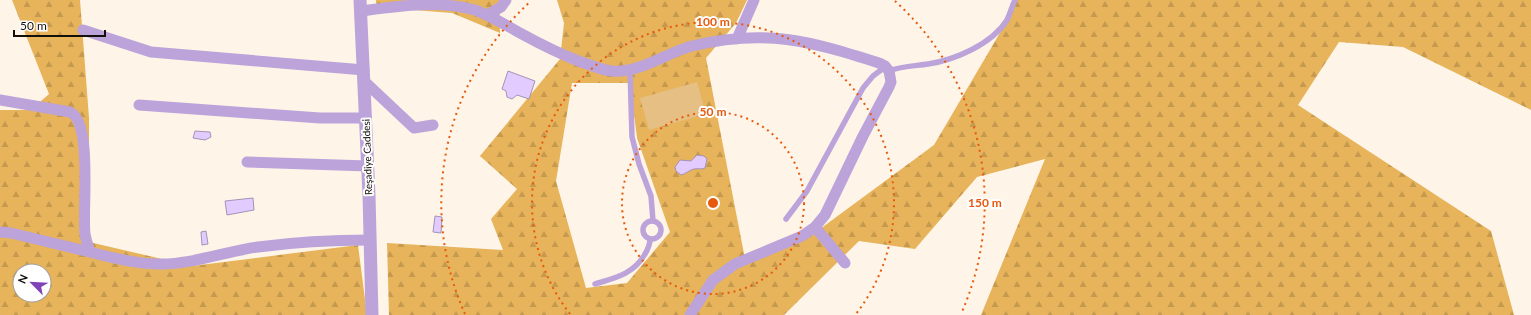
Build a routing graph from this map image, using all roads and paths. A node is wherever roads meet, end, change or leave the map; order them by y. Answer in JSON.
{"nodes":[{"id":1,"x":506,"y":0,"type":"edge"},
{"id":2,"x":754,"y":0,"type":"edge"},
{"id":3,"x":1015,"y":0,"type":"edge"},
{"id":4,"x":361,"y":5,"type":"edge"},
{"id":5,"x":487,"y":16,"type":"junction"},
{"id":6,"x":83,"y":30,"type":"dead end"},
{"id":7,"x":738,"y":39,"type":"junction"},
{"id":8,"x":630,"y":69,"type":"junction"},
{"id":9,"x":887,"y":69,"type":"junction"},
{"id":10,"x":364,"y":75,"type":"junction"},
{"id":11,"x":0,"y":100,"type":"edge"},
{"id":12,"x":139,"y":105,"type":"dead end"},
{"id":13,"x":366,"y":118,"type":"junction"},
{"id":14,"x":433,"y":125,"type":"dead end"},
{"id":15,"x":247,"y":162,"type":"dead end"},
{"id":16,"x":368,"y":166,"type":"junction"},
{"id":17,"x":786,"y":219,"type":"dead end"},
{"id":18,"x":653,"y":221,"type":"junction"},
{"id":19,"x":815,"y":227,"type":"junction"},
{"id":20,"x":0,"y":232,"type":"edge"},
{"id":21,"x":650,"y":239,"type":"junction"},
{"id":22,"x":370,"y":240,"type":"junction"},
{"id":23,"x":90,"y":252,"type":"junction"},
{"id":24,"x":845,"y":263,"type":"dead end"},
{"id":25,"x":595,"y":284,"type":"dead end"},
{"id":26,"x":691,"y":313,"type":"edge"},
{"id":27,"x":372,"y":315,"type":"edge"}],
"edges":[{"from":1,"to":5,"type":"street"},
{"from":2,"to":7,"type":"street"},
{"from":3,"to":9,"type":"lane"},
{"from":4,"to":5,"type":"street"},
{"from":4,"to":10,"type":"street","name":"Reşadiye Caddesi"},
{"from":5,"to":8,"type":"street"},
{"from":6,"to":10,"type":"street"},
{"from":7,"to":8,"type":"street"},
{"from":7,"to":9,"type":"street"},
{"from":8,"to":18,"type":"lane"},
{"from":9,"to":17,"type":"lane"},
{"from":9,"to":19,"type":"street"},
{"from":10,"to":13,"type":"street","name":"Reşadiye Caddesi"},
{"from":10,"to":14,"type":"street"},
{"from":11,"to":23,"type":"street"},
{"from":12,"to":13,"type":"street"},
{"from":13,"to":16,"type":"street","name":"Reşadiye Caddesi"},
{"from":15,"to":16,"type":"street"},
{"from":16,"to":22,"type":"street","name":"Reşadiye Caddesi"},
{"from":18,"to":21,"type":"lane"},
{"from":18,"to":21,"type":"lane"},
{"from":19,"to":24,"type":"street"},
{"from":19,"to":26,"type":"street"},
{"from":20,"to":23,"type":"street"},
{"from":21,"to":25,"type":"lane"},
{"from":22,"to":23,"type":"street"},
{"from":22,"to":27,"type":"street","name":"Reşadiye Caddesi"}]}
